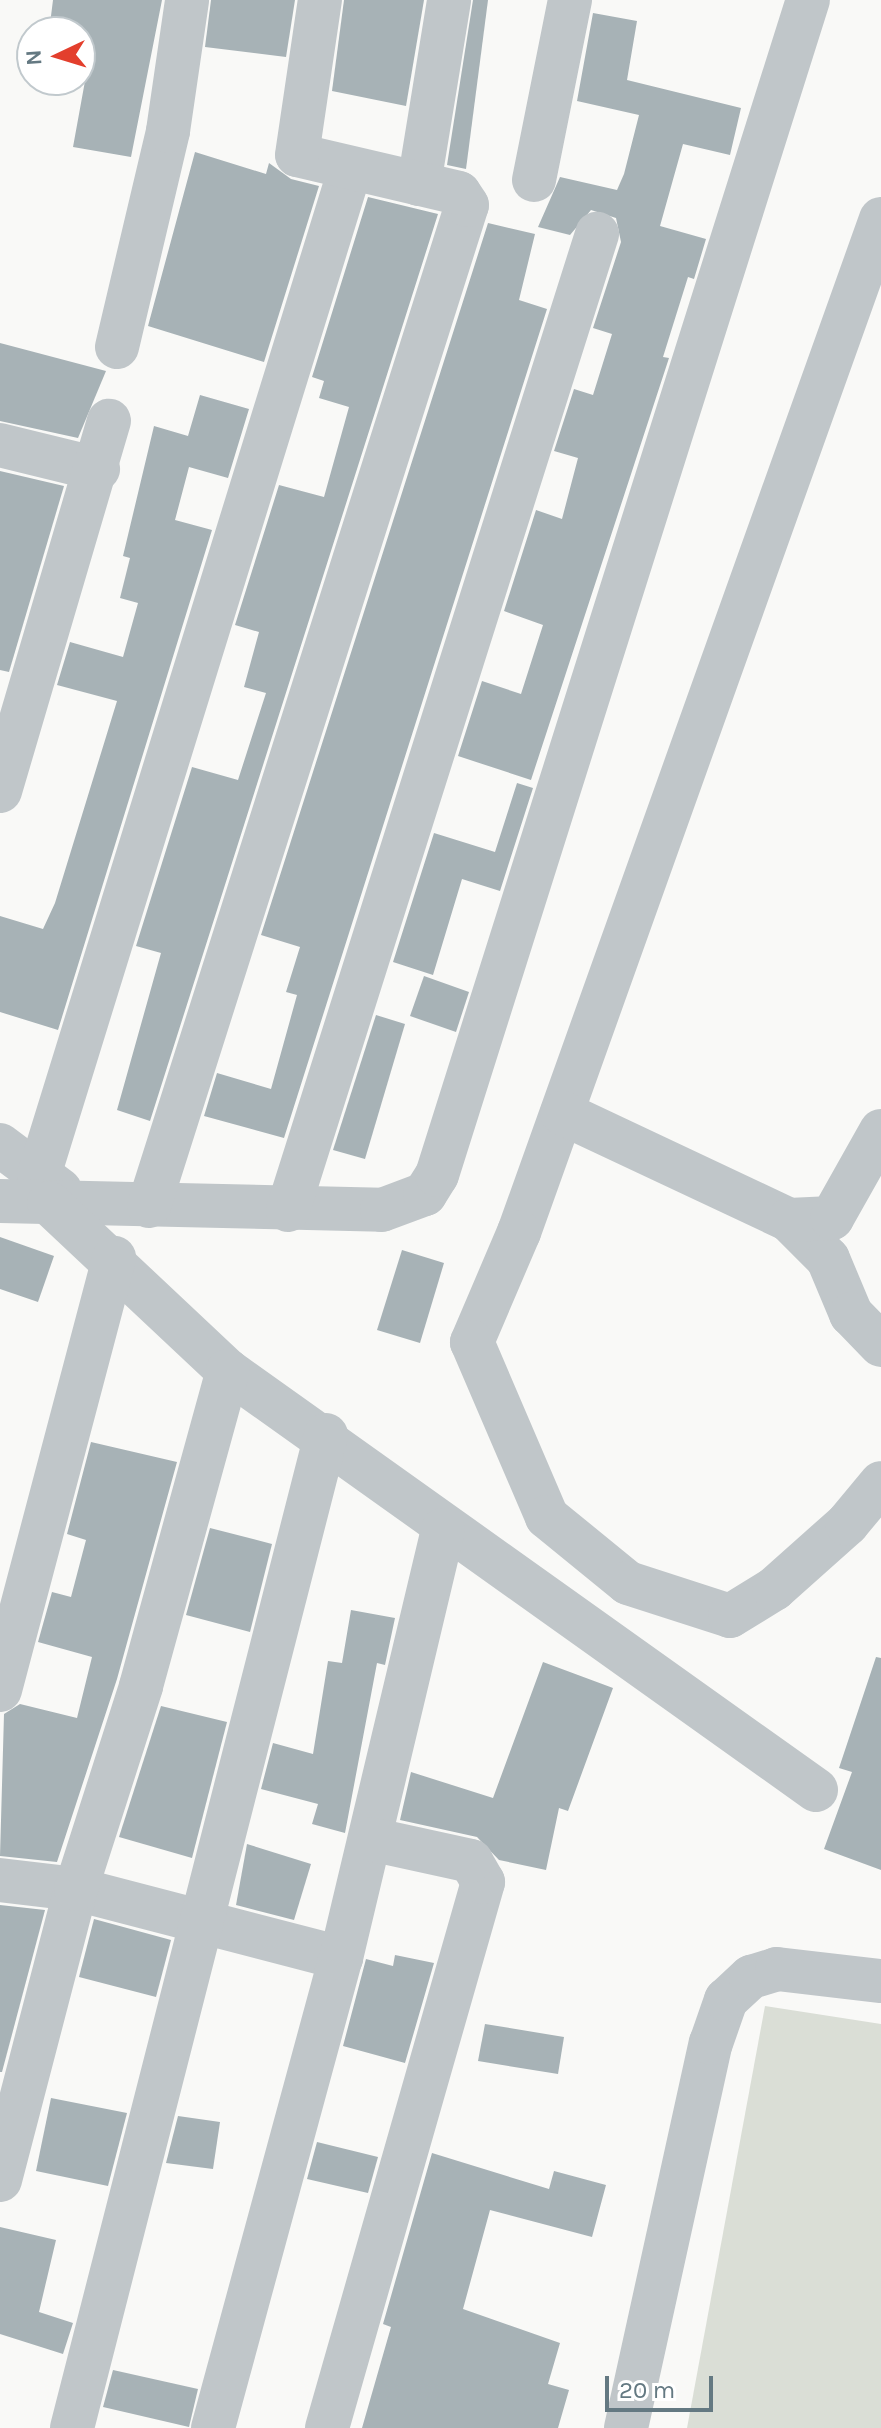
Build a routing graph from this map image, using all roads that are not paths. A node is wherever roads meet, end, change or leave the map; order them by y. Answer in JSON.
{"nodes":[{"id":1,"x":187,"y":0,"type":"edge"},
{"id":2,"x":320,"y":0,"type":"edge"},
{"id":3,"x":449,"y":0,"type":"edge"},
{"id":4,"x":570,"y":0,"type":"edge"},
{"id":5,"x":808,"y":0,"type":"edge"},
{"id":6,"x":350,"y":170,"type":"junction"},
{"id":7,"x":534,"y":180,"type":"dead end"},
{"id":8,"x":419,"y":184,"type":"junction"},
{"id":9,"x":881,"y":219,"type":"edge"},
{"id":10,"x":597,"y":234,"type":"dead end"},
{"id":11,"x":117,"y":347,"type":"dead end"},
{"id":12,"x":109,"y":421,"type":"dead end"},
{"id":13,"x":0,"y":445,"type":"edge"},
{"id":14,"x":98,"y":469,"type":"junction"},
{"id":15,"x":0,"y":791,"type":"edge"},
{"id":16,"x":562,"y":1113,"type":"junction"},
{"id":17,"x":881,"y":1131,"type":"edge"},
{"id":18,"x":0,"y":1145,"type":"edge"},
{"id":19,"x":56,"y":1194,"type":"junction"},
{"id":20,"x":0,"y":1201,"type":"edge"},
{"id":21,"x":149,"y":1206,"type":"junction"},
{"id":22,"x":288,"y":1210,"type":"junction"},
{"id":23,"x":789,"y":1220,"type":"junction"},
{"id":24,"x":114,"y":1258,"type":"junction"},
{"id":25,"x":881,"y":1345,"type":"edge"},
{"id":26,"x":228,"y":1371,"type":"junction"},
{"id":27,"x":326,"y":1435,"type":"junction"},
{"id":28,"x":881,"y":1483,"type":"edge"},
{"id":29,"x":443,"y":1530,"type":"junction"},
{"id":30,"x":0,"y":1690,"type":"edge"},
{"id":31,"x":816,"y":1790,"type":"dead end"},
{"id":32,"x":370,"y":1839,"type":"junction"},
{"id":33,"x":0,"y":1880,"type":"edge"},
{"id":34,"x":76,"y":1889,"type":"junction"},
{"id":35,"x":200,"y":1923,"type":"junction"},
{"id":36,"x":341,"y":1958,"type":"junction"},
{"id":37,"x":881,"y":1981,"type":"edge"},
{"id":38,"x":0,"y":2180,"type":"edge"},
{"id":39,"x":72,"y":2428,"type":"edge"},
{"id":40,"x":213,"y":2428,"type":"edge"},
{"id":41,"x":327,"y":2428,"type":"edge"},
{"id":42,"x":626,"y":2428,"type":"edge"}],
"edges":[{"from":1,"to":11,"type":"street"},
{"from":2,"to":6,"type":"street"},
{"from":3,"to":8,"type":"street"},
{"from":4,"to":7,"type":"street"},
{"from":5,"to":22,"type":"street"},
{"from":6,"to":8,"type":"street"},
{"from":6,"to":19,"type":"street"},
{"from":8,"to":21,"type":"street"},
{"from":9,"to":16,"type":"street"},
{"from":10,"to":22,"type":"street"},
{"from":12,"to":14,"type":"street"},
{"from":13,"to":14,"type":"street"},
{"from":14,"to":15,"type":"street"},
{"from":16,"to":23,"type":"street"},
{"from":16,"to":28,"type":"street"},
{"from":17,"to":23,"type":"street"},
{"from":18,"to":19,"type":"street"},
{"from":19,"to":20,"type":"street"},
{"from":19,"to":21,"type":"street"},
{"from":19,"to":24,"type":"street"},
{"from":21,"to":22,"type":"street"},
{"from":23,"to":25,"type":"street"},
{"from":24,"to":26,"type":"street"},
{"from":24,"to":30,"type":"street"},
{"from":26,"to":27,"type":"street"},
{"from":26,"to":34,"type":"street"},
{"from":27,"to":29,"type":"street"},
{"from":27,"to":35,"type":"street"},
{"from":29,"to":31,"type":"street"},
{"from":29,"to":32,"type":"street"},
{"from":32,"to":36,"type":"street"},
{"from":32,"to":41,"type":"street"},
{"from":33,"to":34,"type":"street"},
{"from":34,"to":35,"type":"street"},
{"from":34,"to":38,"type":"street"},
{"from":35,"to":36,"type":"street"},
{"from":35,"to":39,"type":"street"},
{"from":36,"to":40,"type":"street"},
{"from":37,"to":42,"type":"street"}]}
